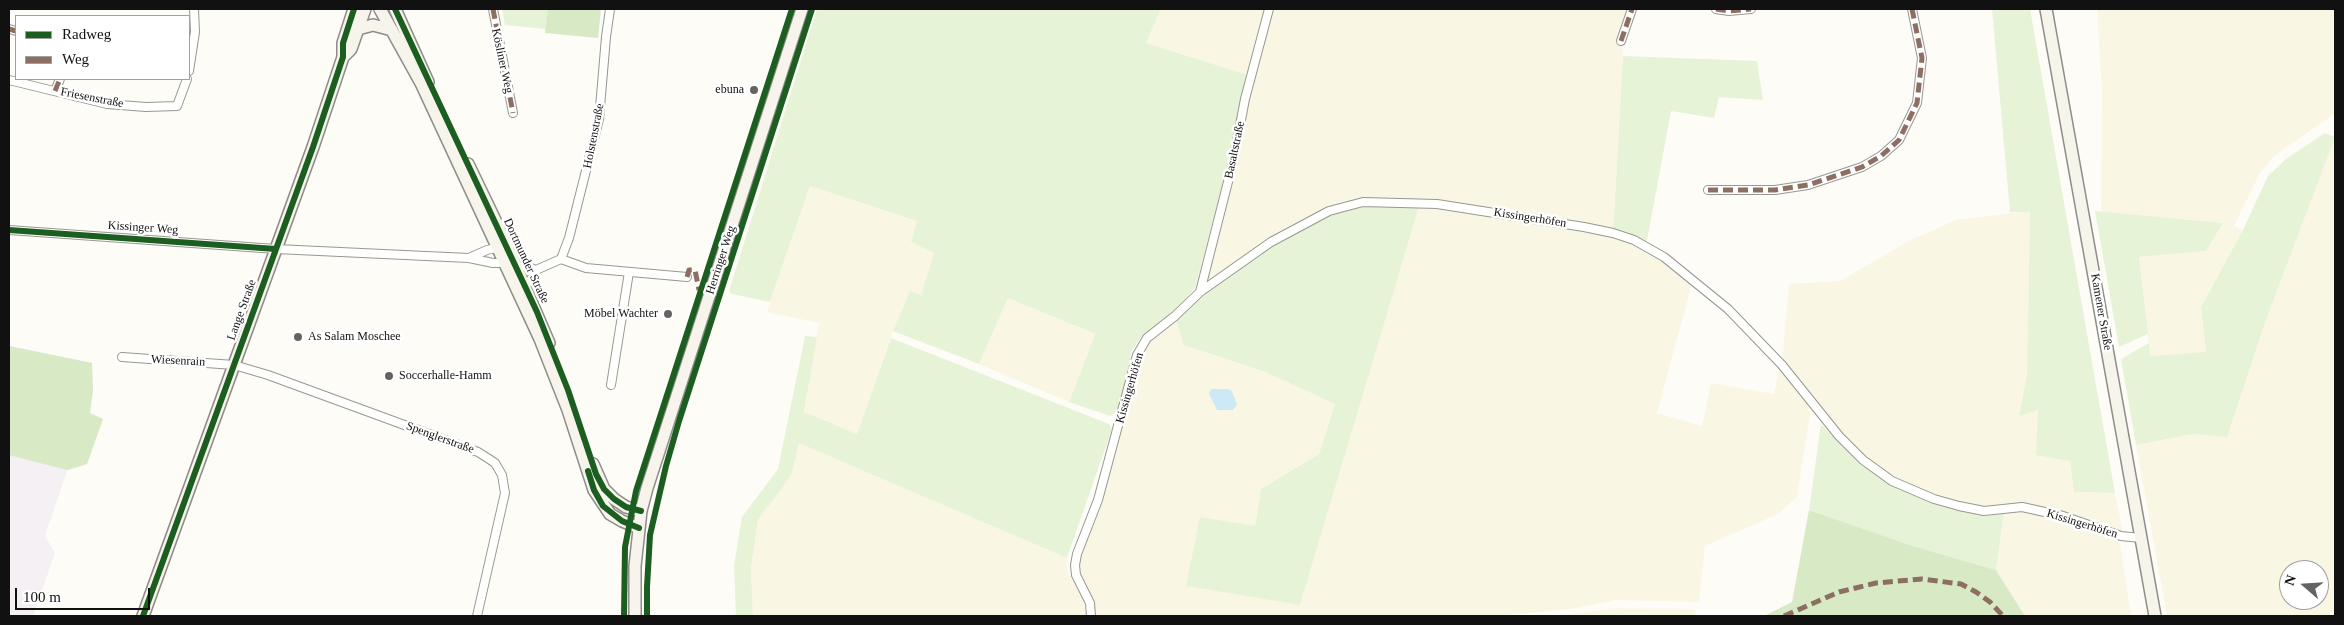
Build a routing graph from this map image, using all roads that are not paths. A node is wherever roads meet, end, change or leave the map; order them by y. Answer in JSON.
{"nodes":[{"id":1,"x":194,"y":9,"type":"edge"},
{"id":2,"x":354,"y":9,"type":"edge"},
{"id":3,"x":365,"y":9,"type":"edge"},
{"id":4,"x":380,"y":9,"type":"edge"},
{"id":5,"x":395,"y":9,"type":"edge"},
{"id":6,"x":493,"y":9,"type":"edge"},
{"id":7,"x":610,"y":9,"type":"edge"},
{"id":8,"x":802,"y":9,"type":"edge"},
{"id":9,"x":1269,"y":9,"type":"edge"},
{"id":10,"x":1632,"y":9,"type":"edge"},
{"id":11,"x":1716,"y":9,"type":"edge"},
{"id":12,"x":1751,"y":9,"type":"edge"},
{"id":13,"x":1912,"y":9,"type":"edge"},
{"id":14,"x":2046,"y":9,"type":"edge"},
{"id":15,"x":358,"y":29,"type":"junction"},
{"id":16,"x":392,"y":30,"type":"junction"},
{"id":17,"x":1621,"y":41,"type":"dead end"},
{"id":18,"x":343,"y":57,"type":"junction"},
{"id":19,"x":190,"y":64,"type":"edge"},
{"id":20,"x":9,"y":80,"type":"edge"},
{"id":21,"x":60,"y":80,"type":"edge"},
{"id":22,"x":187,"y":80,"type":"edge"},
{"id":23,"x":56,"y":91,"type":"junction"},
{"id":24,"x":513,"y":113,"type":"dead end"},
{"id":25,"x":1708,"y":190,"type":"dead end"},
{"id":26,"x":9,"y":230,"type":"edge"},
{"id":27,"x":502,"y":246,"type":"junction"},
{"id":28,"x":276,"y":249,"type":"junction"},
{"id":29,"x":469,"y":258,"type":"junction"},
{"id":30,"x":561,"y":259,"type":"junction"},
{"id":31,"x":512,"y":264,"type":"junction"},
{"id":32,"x":536,"y":270,"type":"junction"},
{"id":33,"x":630,"y":272,"type":"junction"},
{"id":34,"x":687,"y":277,"type":"dead end"},
{"id":35,"x":524,"y":287,"type":"junction"},
{"id":36,"x":1200,"y":292,"type":"junction"},
{"id":37,"x":122,"y":358,"type":"dead end"},
{"id":38,"x":234,"y":365,"type":"junction"},
{"id":39,"x":611,"y":385,"type":"dead end"},
{"id":40,"x":641,"y":510,"type":"junction"},
{"id":41,"x":639,"y":528,"type":"junction"},
{"id":42,"x":2141,"y":538,"type":"junction"},
{"id":43,"x":143,"y":616,"type":"edge"},
{"id":44,"x":477,"y":616,"type":"edge"},
{"id":45,"x":635,"y":616,"type":"edge"},
{"id":46,"x":1091,"y":616,"type":"edge"},
{"id":47,"x":2155,"y":616,"type":"edge"}],
"edges":[{"from":1,"to":19,"type":"street"},
{"from":2,"to":18,"type":"main road","name":"Lange Straße"},
{"from":3,"to":15,"type":"main road","name":"Lange Straße"},
{"from":4,"to":16,"type":"main road","name":"Dortmunder Straße"},
{"from":5,"to":27,"type":"main road","name":"Dortmunder Straße"},
{"from":6,"to":24,"type":"street","name":"Kösliner Weg"},
{"from":7,"to":30,"type":"street","name":"Holstenstraße"},
{"from":8,"to":40,"type":"main road","name":"Herringer Weg"},
{"from":9,"to":36,"type":"street","name":"Basaltstraße"},
{"from":10,"to":17,"type":"street"},
{"from":11,"to":12,"type":"street"},
{"from":13,"to":25,"type":"street"},
{"from":14,"to":42,"type":"main road","name":"Kamener Straße"},
{"from":15,"to":16,"type":"main road"},
{"from":15,"to":18,"type":"main road","name":"Lange Straße"},
{"from":16,"to":27,"type":"main road","name":"Dortmunder Straße"},
{"from":18,"to":28,"type":"main road","name":"Lange Straße"},
{"from":20,"to":23,"type":"street","name":"Friesenstraße"},
{"from":21,"to":23,"type":"street"},
{"from":22,"to":23,"type":"street","name":"Friesenstraße"},
{"from":26,"to":28,"type":"street","name":"Kissinger Weg"},
{"from":27,"to":29,"type":"street","name":"Kissinger Weg"},
{"from":27,"to":31,"type":"main road","name":"Dortmunder Straße"},
{"from":28,"to":29,"type":"street","name":"Kissinger Weg"},
{"from":28,"to":38,"type":"main road","name":"Lange Straße"},
{"from":29,"to":31,"type":"street","name":"Kissinger Weg"},
{"from":30,"to":32,"type":"street","name":"Kissinger Weg"},
{"from":30,"to":33,"type":"street"},
{"from":31,"to":32,"type":"street","name":"Kissinger Weg"},
{"from":31,"to":35,"type":"main road","name":"Dortmunder Straße"},
{"from":31,"to":41,"type":"main road","name":"Dortmunder Straße"},
{"from":32,"to":35,"type":"street"},
{"from":33,"to":34,"type":"street"},
{"from":33,"to":39,"type":"street"},
{"from":35,"to":40,"type":"main road","name":"Dortmunder Straße"},
{"from":36,"to":42,"type":"street","name":"Kissingerhöfen"},
{"from":36,"to":46,"type":"street","name":"Kissingerhöfen"},
{"from":37,"to":38,"type":"street","name":"Wiesenrain"},
{"from":38,"to":43,"type":"main road","name":"Lange Straße"},
{"from":38,"to":44,"type":"street","name":"Spenglerstraße"},
{"from":40,"to":41,"type":"main road"},
{"from":41,"to":45,"type":"main road"},
{"from":42,"to":47,"type":"main road","name":"Kamener Straße"}]}
